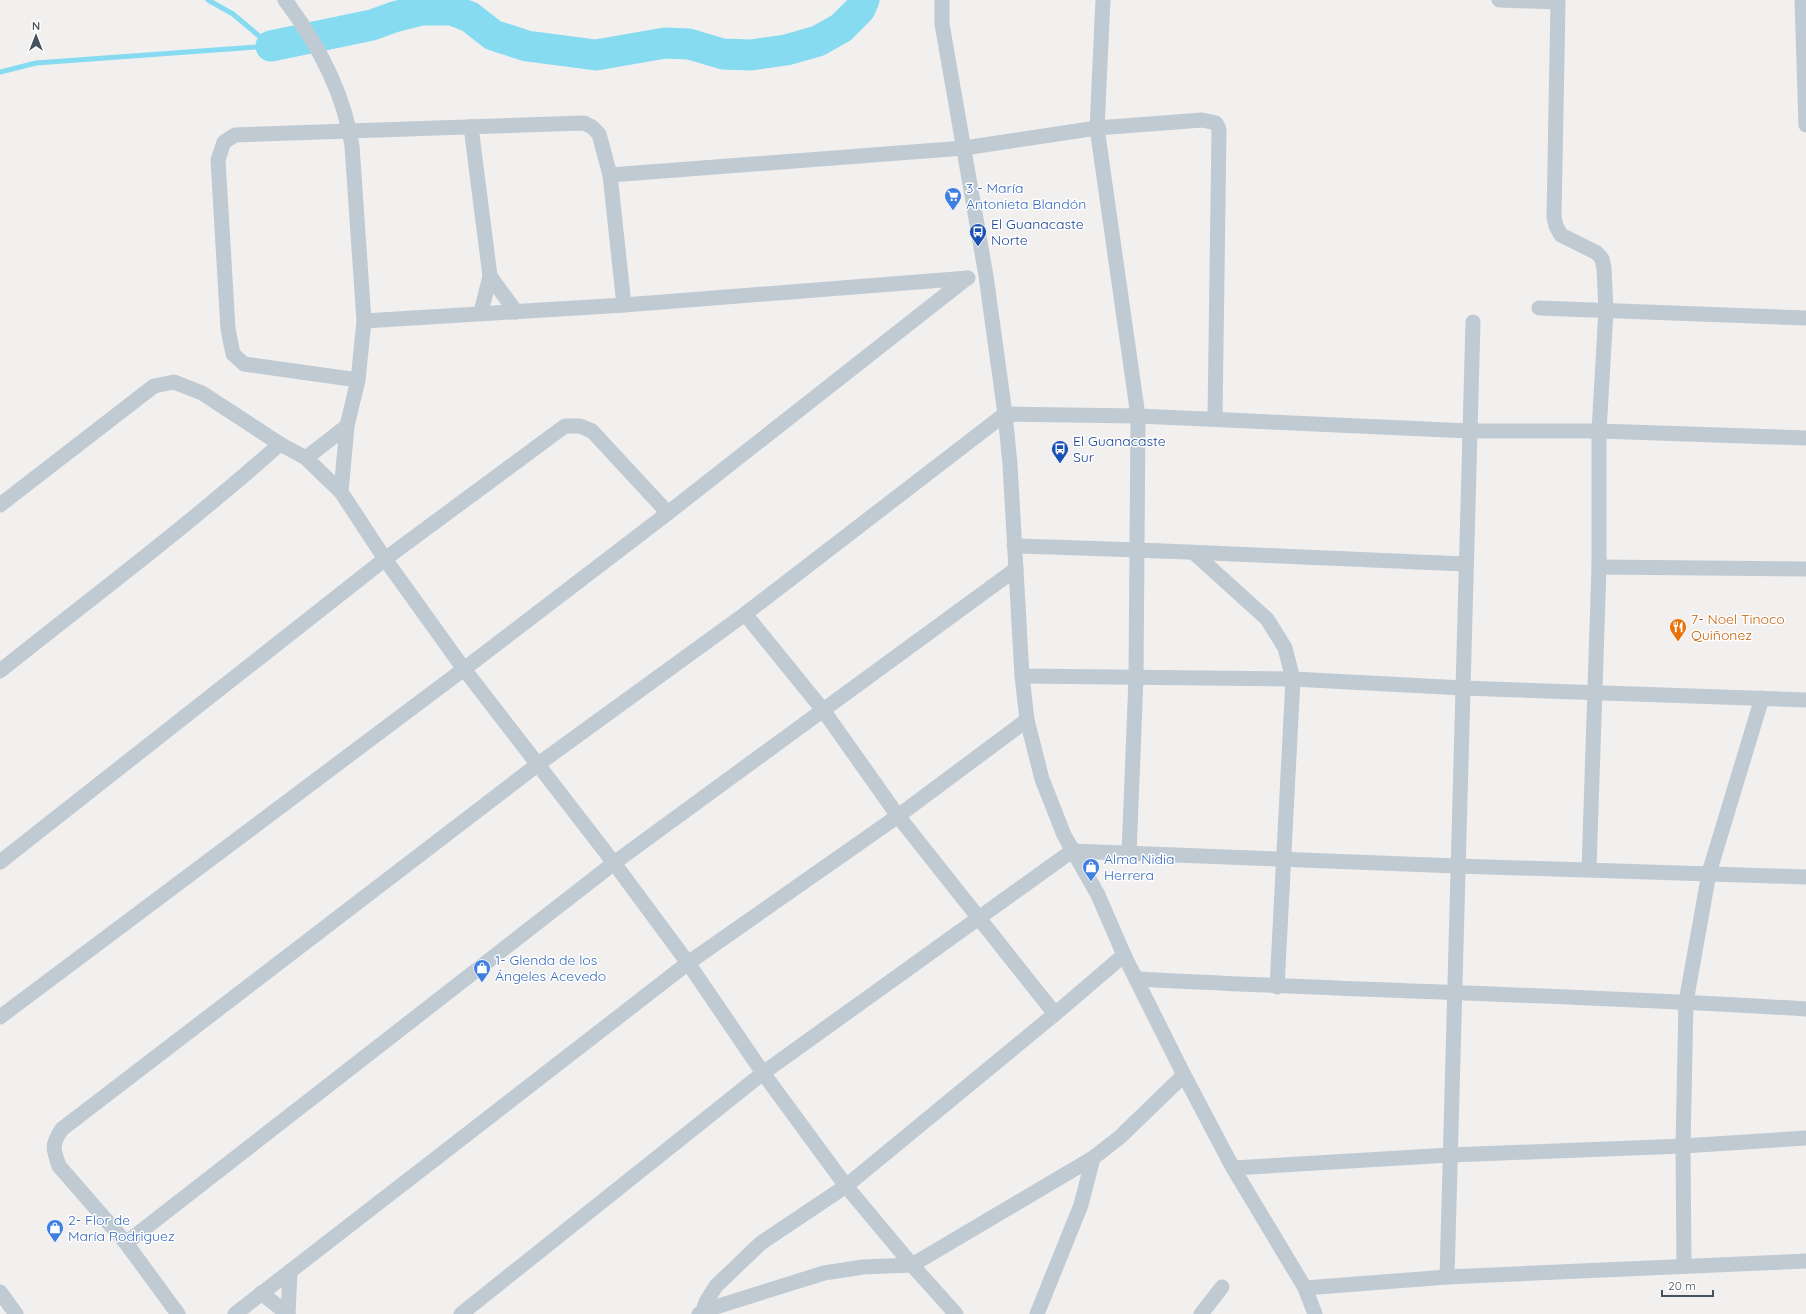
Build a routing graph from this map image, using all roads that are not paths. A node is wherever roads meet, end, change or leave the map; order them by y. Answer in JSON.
{"nodes":[{"id":1,"x":285,"y":0,"type":"edge"},
{"id":2,"x":942,"y":0,"type":"edge"},
{"id":3,"x":1103,"y":0,"type":"edge"},
{"id":4,"x":1500,"y":0,"type":"edge"},
{"id":5,"x":1802,"y":0,"type":"edge"},
{"id":6,"x":1558,"y":1,"type":"edge"},
{"id":7,"x":1804,"y":48,"type":"edge"},
{"id":8,"x":1806,"y":125,"type":"edge"},
{"id":9,"x":471,"y":127,"type":"junction"},
{"id":10,"x":1097,"y":128,"type":"junction"},
{"id":11,"x":350,"y":131,"type":"junction"},
{"id":12,"x":964,"y":148,"type":"junction"},
{"id":13,"x":610,"y":175,"type":"junction"},
{"id":14,"x":490,"y":276,"type":"junction"},
{"id":15,"x":986,"y":276,"type":"junction"},
{"id":16,"x":967,"y":278,"type":"junction"},
{"id":17,"x":624,"y":305,"type":"junction"},
{"id":18,"x":1540,"y":308,"type":"dead end"},
{"id":19,"x":1606,"y":310,"type":"junction"},
{"id":20,"x":481,"y":312,"type":"junction"},
{"id":21,"x":516,"y":312,"type":"junction"},
{"id":22,"x":1806,"y":318,"type":"edge"},
{"id":23,"x":364,"y":321,"type":"junction"},
{"id":24,"x":1473,"y":322,"type":"dead end"},
{"id":25,"x":358,"y":380,"type":"junction"},
{"id":26,"x":1005,"y":414,"type":"junction"},
{"id":27,"x":1138,"y":416,"type":"junction"},
{"id":28,"x":1215,"y":419,"type":"junction"},
{"id":29,"x":347,"y":426,"type":"junction"},
{"id":30,"x":1470,"y":431,"type":"junction"},
{"id":31,"x":1599,"y":431,"type":"junction"},
{"id":32,"x":1806,"y":438,"type":"edge"},
{"id":33,"x":280,"y":444,"type":"junction"},
{"id":34,"x":306,"y":458,"type":"junction"},
{"id":35,"x":341,"y":492,"type":"junction"},
{"id":36,"x":0,"y":506,"type":"edge"},
{"id":37,"x":668,"y":512,"type":"junction"},
{"id":38,"x":1014,"y":546,"type":"junction"},
{"id":39,"x":1136,"y":549,"type":"junction"},
{"id":40,"x":1194,"y":553,"type":"junction"},
{"id":41,"x":385,"y":559,"type":"junction"},
{"id":42,"x":1466,"y":564,"type":"junction"},
{"id":43,"x":1599,"y":567,"type":"junction"},
{"id":44,"x":1016,"y":568,"type":"junction"},
{"id":45,"x":1806,"y":568,"type":"edge"},
{"id":46,"x":745,"y":614,"type":"junction"},
{"id":47,"x":464,"y":669,"type":"junction"},
{"id":48,"x":0,"y":671,"type":"edge"},
{"id":49,"x":1022,"y":676,"type":"junction"},
{"id":50,"x":1136,"y":678,"type":"junction"},
{"id":51,"x":1293,"y":679,"type":"junction"},
{"id":52,"x":1463,"y":688,"type":"junction"},
{"id":53,"x":1594,"y":692,"type":"junction"},
{"id":54,"x":1762,"y":698,"type":"junction"},
{"id":55,"x":1806,"y":700,"type":"edge"},
{"id":56,"x":823,"y":710,"type":"junction"},
{"id":57,"x":1027,"y":720,"type":"junction"},
{"id":58,"x":537,"y":765,"type":"junction"},
{"id":59,"x":898,"y":816,"type":"junction"},
{"id":60,"x":1072,"y":851,"type":"junction"},
{"id":61,"x":1130,"y":854,"type":"junction"},
{"id":62,"x":1284,"y":860,"type":"junction"},
{"id":63,"x":0,"y":862,"type":"edge"},
{"id":64,"x":614,"y":863,"type":"junction"},
{"id":65,"x":1457,"y":866,"type":"junction"},
{"id":66,"x":1589,"y":869,"type":"junction"},
{"id":67,"x":1709,"y":873,"type":"junction"},
{"id":68,"x":1806,"y":877,"type":"edge"},
{"id":69,"x":978,"y":918,"type":"junction"},
{"id":70,"x":1124,"y":955,"type":"junction"},
{"id":71,"x":688,"y":963,"type":"junction"},
{"id":72,"x":1137,"y":979,"type":"junction"},
{"id":73,"x":1277,"y":987,"type":"junction"},
{"id":74,"x":1455,"y":992,"type":"junction"},
{"id":75,"x":1686,"y":1002,"type":"junction"},
{"id":76,"x":1806,"y":1009,"type":"edge"},
{"id":77,"x":1055,"y":1014,"type":"junction"},
{"id":78,"x":0,"y":1017,"type":"edge"},
{"id":79,"x":763,"y":1073,"type":"junction"},
{"id":80,"x":1184,"y":1075,"type":"junction"},
{"id":81,"x":1806,"y":1138,"type":"edge"},
{"id":82,"x":1683,"y":1146,"type":"junction"},
{"id":83,"x":1450,"y":1155,"type":"junction"},
{"id":84,"x":1093,"y":1158,"type":"junction"},
{"id":85,"x":1233,"y":1168,"type":"junction"},
{"id":86,"x":846,"y":1186,"type":"junction"},
{"id":87,"x":126,"y":1243,"type":"junction"},
{"id":88,"x":1806,"y":1261,"type":"edge"},
{"id":89,"x":912,"y":1265,"type":"junction"},
{"id":90,"x":1684,"y":1266,"type":"junction"},
{"id":91,"x":290,"y":1271,"type":"junction"},
{"id":92,"x":1447,"y":1277,"type":"junction"},
{"id":93,"x":1222,"y":1287,"type":"dead end"},
{"id":94,"x":1305,"y":1288,"type":"junction"},
{"id":95,"x":0,"y":1292,"type":"edge"},
{"id":96,"x":261,"y":1293,"type":"junction"},
{"id":97,"x":701,"y":1313,"type":"edge"},
{"id":98,"x":16,"y":1314,"type":"edge"},
{"id":99,"x":178,"y":1314,"type":"edge"},
{"id":100,"x":235,"y":1314,"type":"edge"},
{"id":101,"x":288,"y":1314,"type":"edge"},
{"id":102,"x":461,"y":1314,"type":"edge"},
{"id":103,"x":956,"y":1314,"type":"edge"},
{"id":104,"x":1037,"y":1314,"type":"edge"},
{"id":105,"x":1201,"y":1314,"type":"edge"},
{"id":106,"x":1315,"y":1314,"type":"edge"}],
"edges":[{"from":1,"to":11,"type":"street"},
{"from":2,"to":12,"type":"street"},
{"from":3,"to":10,"type":"street"},
{"from":4,"to":6,"type":"street"},
{"from":5,"to":7,"type":"street"},
{"from":6,"to":19,"type":"street"},
{"from":7,"to":8,"type":"street"},
{"from":9,"to":11,"type":"street"},
{"from":9,"to":13,"type":"street"},
{"from":9,"to":14,"type":"street"},
{"from":10,"to":12,"type":"street"},
{"from":10,"to":27,"type":"street"},
{"from":10,"to":28,"type":"street"},
{"from":11,"to":23,"type":"street"},
{"from":11,"to":25,"type":"street"},
{"from":12,"to":13,"type":"street"},
{"from":12,"to":15,"type":"street"},
{"from":13,"to":17,"type":"street"},
{"from":14,"to":20,"type":"street"},
{"from":14,"to":21,"type":"street"},
{"from":15,"to":16,"type":"street"},
{"from":15,"to":26,"type":"street"},
{"from":16,"to":17,"type":"street"},
{"from":16,"to":37,"type":"street"},
{"from":17,"to":21,"type":"street"},
{"from":18,"to":19,"type":"street"},
{"from":19,"to":22,"type":"street"},
{"from":19,"to":31,"type":"street"},
{"from":20,"to":21,"type":"street"},
{"from":20,"to":23,"type":"street"},
{"from":23,"to":25,"type":"street"},
{"from":24,"to":30,"type":"street"},
{"from":25,"to":29,"type":"street"},
{"from":26,"to":27,"type":"street"},
{"from":26,"to":38,"type":"street"},
{"from":26,"to":46,"type":"street"},
{"from":27,"to":28,"type":"street"},
{"from":27,"to":39,"type":"street"},
{"from":28,"to":30,"type":"street"},
{"from":29,"to":34,"type":"street"},
{"from":29,"to":35,"type":"street"},
{"from":30,"to":31,"type":"street"},
{"from":30,"to":42,"type":"street"},
{"from":31,"to":32,"type":"street"},
{"from":31,"to":43,"type":"street"},
{"from":33,"to":34,"type":"street"},
{"from":33,"to":36,"type":"street"},
{"from":33,"to":48,"type":"street"},
{"from":34,"to":35,"type":"street"},
{"from":35,"to":41,"type":"street"},
{"from":37,"to":41,"type":"street"},
{"from":37,"to":47,"type":"street"},
{"from":38,"to":39,"type":"street"},
{"from":38,"to":44,"type":"street"},
{"from":39,"to":40,"type":"street"},
{"from":39,"to":50,"type":"street"},
{"from":40,"to":42,"type":"street"},
{"from":40,"to":51,"type":"street"},
{"from":41,"to":47,"type":"street"},
{"from":41,"to":63,"type":"street"},
{"from":42,"to":52,"type":"street"},
{"from":43,"to":45,"type":"street"},
{"from":43,"to":53,"type":"street"},
{"from":44,"to":49,"type":"street"},
{"from":44,"to":56,"type":"street"},
{"from":46,"to":56,"type":"street"},
{"from":46,"to":58,"type":"street"},
{"from":47,"to":58,"type":"street"},
{"from":47,"to":78,"type":"street"},
{"from":49,"to":50,"type":"street"},
{"from":49,"to":57,"type":"street"},
{"from":50,"to":51,"type":"street"},
{"from":50,"to":61,"type":"street"},
{"from":51,"to":52,"type":"street"},
{"from":51,"to":62,"type":"street"},
{"from":52,"to":53,"type":"street"},
{"from":52,"to":65,"type":"street"},
{"from":53,"to":54,"type":"street"},
{"from":53,"to":66,"type":"street"},
{"from":54,"to":55,"type":"street"},
{"from":54,"to":67,"type":"street"},
{"from":56,"to":59,"type":"street"},
{"from":56,"to":64,"type":"street"},
{"from":57,"to":59,"type":"street"},
{"from":57,"to":60,"type":"street"},
{"from":58,"to":64,"type":"street"},
{"from":58,"to":87,"type":"street"},
{"from":59,"to":69,"type":"street"},
{"from":59,"to":71,"type":"street"},
{"from":60,"to":61,"type":"street"},
{"from":60,"to":69,"type":"street"},
{"from":60,"to":70,"type":"street"},
{"from":61,"to":62,"type":"street"},
{"from":62,"to":65,"type":"street"},
{"from":62,"to":73,"type":"street"},
{"from":64,"to":71,"type":"street"},
{"from":64,"to":87,"type":"street"},
{"from":65,"to":66,"type":"street"},
{"from":65,"to":74,"type":"street"},
{"from":66,"to":67,"type":"street"},
{"from":67,"to":68,"type":"street"},
{"from":67,"to":75,"type":"street"},
{"from":69,"to":77,"type":"street"},
{"from":69,"to":79,"type":"street"},
{"from":70,"to":72,"type":"street"},
{"from":70,"to":77,"type":"street"},
{"from":71,"to":79,"type":"street"},
{"from":71,"to":91,"type":"street"},
{"from":72,"to":73,"type":"street"},
{"from":72,"to":80,"type":"street"},
{"from":73,"to":74,"type":"street"},
{"from":74,"to":75,"type":"street"},
{"from":74,"to":83,"type":"street"},
{"from":75,"to":76,"type":"street"},
{"from":75,"to":82,"type":"street"},
{"from":77,"to":86,"type":"street"},
{"from":79,"to":86,"type":"street"},
{"from":79,"to":102,"type":"street"},
{"from":80,"to":84,"type":"street"},
{"from":80,"to":85,"type":"street"},
{"from":81,"to":82,"type":"street"},
{"from":82,"to":83,"type":"street"},
{"from":82,"to":90,"type":"street"},
{"from":83,"to":85,"type":"street"},
{"from":83,"to":92,"type":"street"},
{"from":84,"to":89,"type":"street"},
{"from":84,"to":104,"type":"street"},
{"from":85,"to":94,"type":"street"},
{"from":86,"to":89,"type":"street"},
{"from":86,"to":97,"type":"street"},
{"from":87,"to":99,"type":"street"},
{"from":88,"to":90,"type":"street"},
{"from":89,"to":97,"type":"street"},
{"from":89,"to":103,"type":"street"},
{"from":90,"to":92,"type":"street"},
{"from":91,"to":96,"type":"street"},
{"from":91,"to":101,"type":"street"},
{"from":92,"to":94,"type":"street"},
{"from":93,"to":105,"type":"street"},
{"from":94,"to":106,"type":"street"},
{"from":95,"to":98,"type":"street"},
{"from":96,"to":100,"type":"street"},
{"from":96,"to":101,"type":"street"}]}
